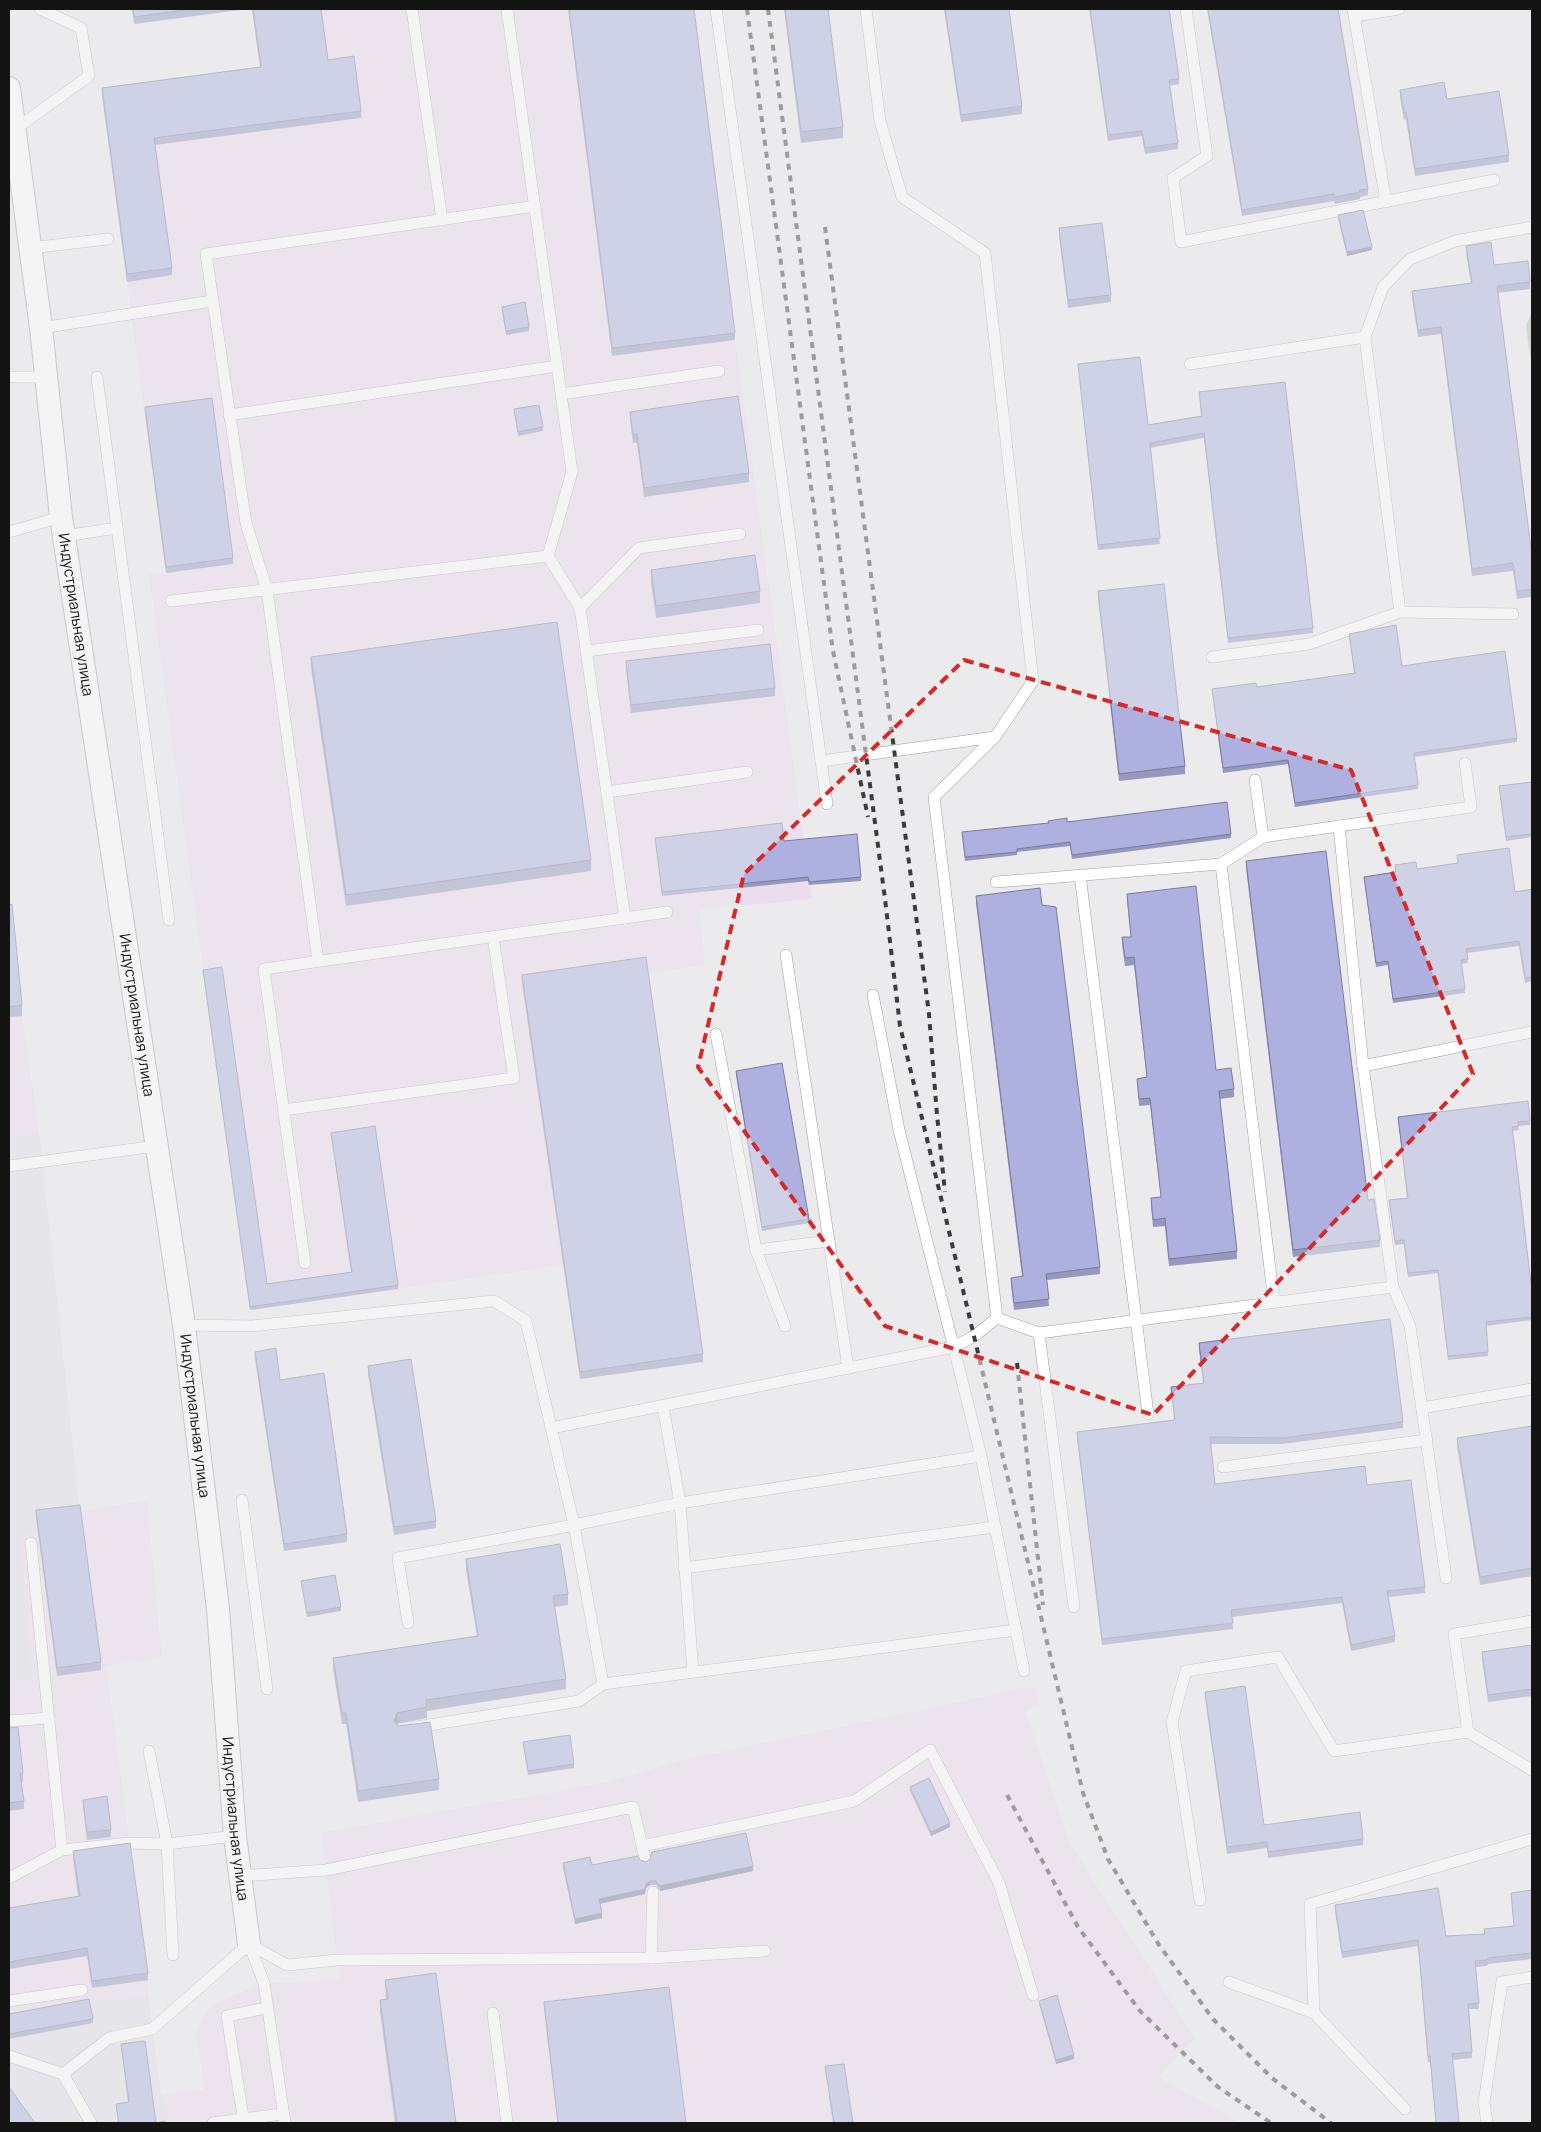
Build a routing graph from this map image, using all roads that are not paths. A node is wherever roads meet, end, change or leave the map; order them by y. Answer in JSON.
{"nodes":[{"id":1,"x":40,"y":9,"type":"edge"},
{"id":2,"x":412,"y":9,"type":"edge"},
{"id":3,"x":507,"y":9,"type":"edge"},
{"id":4,"x":716,"y":9,"type":"edge"},
{"id":5,"x":866,"y":9,"type":"edge"},
{"id":6,"x":1186,"y":9,"type":"edge"},
{"id":7,"x":1399,"y":9,"type":"edge"},
{"id":8,"x":1354,"y":12,"type":"edge"},
{"id":9,"x":9,"y":88,"type":"edge"},
{"id":10,"x":14,"y":130,"type":"junction"},
{"id":11,"x":1494,"y":180,"type":"dead end"},
{"id":12,"x":1386,"y":202,"type":"junction"},
{"id":13,"x":535,"y":206,"type":"junction"},
{"id":14,"x":442,"y":220,"type":"junction"},
{"id":15,"x":1532,"y":227,"type":"edge"},
{"id":16,"x":108,"y":239,"type":"dead end"},
{"id":17,"x":30,"y":248,"type":"junction"},
{"id":18,"x":212,"y":301,"type":"junction"},
{"id":19,"x":41,"y":328,"type":"junction"},
{"id":20,"x":1365,"y":337,"type":"junction"},
{"id":21,"x":1190,"y":364,"type":"dead end"},
{"id":22,"x":557,"y":366,"type":"junction"},
{"id":23,"x":719,"y":371,"type":"dead end"},
{"id":24,"x":9,"y":377,"type":"edge"},
{"id":25,"x":46,"y":377,"type":"junction"},
{"id":26,"x":97,"y":377,"type":"dead end"},
{"id":27,"x":561,"y":394,"type":"junction"},
{"id":28,"x":229,"y":415,"type":"junction"},
{"id":29,"x":63,"y":527,"type":"junction"},
{"id":30,"x":117,"y":528,"type":"junction"},
{"id":31,"x":9,"y":532,"type":"edge"},
{"id":32,"x":740,"y":534,"type":"dead end"},
{"id":33,"x":548,"y":556,"type":"junction"},
{"id":34,"x":267,"y":590,"type":"junction"},
{"id":35,"x":171,"y":601,"type":"dead end"},
{"id":36,"x":580,"y":608,"type":"junction"},
{"id":37,"x":1400,"y":612,"type":"junction"},
{"id":38,"x":1513,"y":614,"type":"dead end"},
{"id":39,"x":758,"y":630,"type":"dead end"},
{"id":40,"x":586,"y":651,"type":"junction"},
{"id":41,"x":1212,"y":657,"type":"dead end"},
{"id":42,"x":995,"y":738,"type":"junction"},
{"id":43,"x":821,"y":761,"type":"junction"},
{"id":44,"x":1465,"y":764,"type":"dead end"},
{"id":45,"x":747,"y":772,"type":"dead end"},
{"id":46,"x":1255,"y":780,"type":"dead end"},
{"id":47,"x":607,"y":792,"type":"junction"},
{"id":48,"x":827,"y":804,"type":"dead end"},
{"id":49,"x":1339,"y":826,"type":"junction"},
{"id":50,"x":1262,"y":837,"type":"junction"},
{"id":51,"x":1220,"y":864,"type":"junction"},
{"id":52,"x":1080,"y":875,"type":"junction"},
{"id":53,"x":996,"y":882,"type":"dead end"},
{"id":54,"x":667,"y":912,"type":"dead end"},
{"id":55,"x":625,"y":918,"type":"junction"},
{"id":56,"x":169,"y":920,"type":"dead end"},
{"id":57,"x":493,"y":937,"type":"junction"},
{"id":58,"x":786,"y":955,"type":"dead end"},
{"id":59,"x":318,"y":961,"type":"junction"},
{"id":60,"x":873,"y":995,"type":"dead end"},
{"id":61,"x":1532,"y":1032,"type":"edge"},
{"id":62,"x":716,"y":1034,"type":"dead end"},
{"id":63,"x":1363,"y":1066,"type":"junction"},
{"id":64,"x":284,"y":1110,"type":"junction"},
{"id":65,"x":156,"y":1146,"type":"junction"},
{"id":66,"x":9,"y":1166,"type":"edge"},
{"id":67,"x":829,"y":1241,"type":"junction"},
{"id":68,"x":756,"y":1250,"type":"junction"},
{"id":69,"x":305,"y":1263,"type":"dead end"},
{"id":70,"x":1393,"y":1286,"type":"junction"},
{"id":71,"x":1274,"y":1302,"type":"junction"},
{"id":72,"x":997,"y":1318,"type":"junction"},
{"id":73,"x":1136,"y":1320,"type":"junction"},
{"id":74,"x":184,"y":1325,"type":"junction"},
{"id":75,"x":784,"y":1326,"type":"dead end"},
{"id":76,"x":1039,"y":1333,"type":"junction"},
{"id":77,"x":954,"y":1347,"type":"junction"},
{"id":78,"x":848,"y":1368,"type":"junction"},
{"id":79,"x":1532,"y":1389,"type":"edge"},
{"id":80,"x":663,"y":1406,"type":"junction"},
{"id":81,"x":1422,"y":1408,"type":"junction"},
{"id":82,"x":1148,"y":1414,"type":"dead end"},
{"id":83,"x":551,"y":1428,"type":"junction"},
{"id":84,"x":1427,"y":1440,"type":"junction"},
{"id":85,"x":981,"y":1456,"type":"junction"},
{"id":86,"x":1223,"y":1467,"type":"dead end"},
{"id":87,"x":242,"y":1500,"type":"dead end"},
{"id":88,"x":680,"y":1503,"type":"junction"},
{"id":89,"x":574,"y":1525,"type":"junction"},
{"id":90,"x":995,"y":1528,"type":"junction"},
{"id":91,"x":31,"y":1543,"type":"dead end"},
{"id":92,"x":684,"y":1568,"type":"junction"},
{"id":93,"x":1446,"y":1578,"type":"dead end"},
{"id":94,"x":1074,"y":1607,"type":"dead end"},
{"id":95,"x":1532,"y":1621,"type":"edge"},
{"id":96,"x":408,"y":1623,"type":"dead end"},
{"id":97,"x":1016,"y":1630,"type":"junction"},
{"id":98,"x":1024,"y":1671,"type":"dead end"},
{"id":99,"x":693,"y":1672,"type":"junction"},
{"id":100,"x":603,"y":1684,"type":"junction"},
{"id":101,"x":267,"y":1689,"type":"dead end"},
{"id":102,"x":49,"y":1718,"type":"junction"},
{"id":103,"x":9,"y":1721,"type":"edge"},
{"id":104,"x":401,"y":1730,"type":"edge"},
{"id":105,"x":1468,"y":1732,"type":"junction"},
{"id":106,"x":149,"y":1751,"type":"dead end"},
{"id":107,"x":1532,"y":1770,"type":"edge"},
{"id":108,"x":235,"y":1836,"type":"junction"},
{"id":109,"x":1532,"y":1839,"type":"edge"},
{"id":110,"x":167,"y":1844,"type":"junction"},
{"id":111,"x":642,"y":1846,"type":"junction"},
{"id":112,"x":62,"y":1850,"type":"junction"},
{"id":113,"x":645,"y":1859,"type":"dead end"},
{"id":114,"x":240,"y":1876,"type":"junction"},
{"id":115,"x":9,"y":1878,"type":"edge"},
{"id":116,"x":653,"y":1892,"type":"dead end"},
{"id":117,"x":1200,"y":1900,"type":"dead end"},
{"id":118,"x":249,"y":1944,"type":"junction"},
{"id":119,"x":765,"y":1951,"type":"dead end"},
{"id":120,"x":173,"y":1956,"type":"dead end"},
{"id":121,"x":651,"y":1958,"type":"junction"},
{"id":122,"x":1532,"y":1977,"type":"edge"},
{"id":123,"x":1229,"y":1982,"type":"dead end"},
{"id":124,"x":82,"y":1990,"type":"dead end"},
{"id":125,"x":1033,"y":1995,"type":"dead end"},
{"id":126,"x":9,"y":2001,"type":"edge"},
{"id":127,"x":266,"y":2008,"type":"junction"},
{"id":128,"x":493,"y":2013,"type":"dead end"},
{"id":129,"x":1314,"y":2013,"type":"junction"},
{"id":130,"x":9,"y":2056,"type":"edge"},
{"id":131,"x":63,"y":2074,"type":"junction"},
{"id":132,"x":1405,"y":2109,"type":"dead end"},
{"id":133,"x":283,"y":2119,"type":"edge"},
{"id":134,"x":243,"y":2121,"type":"edge"},
{"id":135,"x":91,"y":2123,"type":"edge"},
{"id":136,"x":213,"y":2123,"type":"edge"},
{"id":137,"x":507,"y":2123,"type":"edge"},
{"id":138,"x":1487,"y":2123,"type":"edge"}],
"edges":[{"from":1,"to":10,"type":"lane"},
{"from":2,"to":14,"type":"lane"},
{"from":3,"to":13,"type":"lane"},
{"from":4,"to":43,"type":"lane"},
{"from":5,"to":42,"type":"lane"},
{"from":6,"to":12,"type":"lane"},
{"from":7,"to":8,"type":"lane"},
{"from":8,"to":12,"type":"lane"},
{"from":9,"to":10,"type":"street","name":"Индустриальная улица"},
{"from":10,"to":17,"type":"street","name":"Индустриальная улица"},
{"from":11,"to":12,"type":"lane"},
{"from":13,"to":14,"type":"lane"},
{"from":13,"to":22,"type":"lane"},
{"from":14,"to":18,"type":"lane"},
{"from":15,"to":20,"type":"lane"},
{"from":16,"to":17,"type":"lane"},
{"from":17,"to":19,"type":"street","name":"Индустриальная улица"},
{"from":18,"to":19,"type":"lane"},
{"from":18,"to":28,"type":"lane"},
{"from":19,"to":25,"type":"street","name":"Индустриальная улица"},
{"from":20,"to":21,"type":"lane"},
{"from":20,"to":37,"type":"lane"},
{"from":22,"to":27,"type":"lane"},
{"from":22,"to":28,"type":"lane"},
{"from":23,"to":27,"type":"lane"},
{"from":24,"to":25,"type":"lane"},
{"from":25,"to":29,"type":"street","name":"Индустриальная улица"},
{"from":26,"to":30,"type":"lane"},
{"from":27,"to":33,"type":"lane"},
{"from":28,"to":34,"type":"lane"},
{"from":29,"to":30,"type":"lane"},
{"from":29,"to":31,"type":"lane"},
{"from":29,"to":65,"type":"street","name":"Индустриальная улица"},
{"from":30,"to":56,"type":"lane"},
{"from":32,"to":36,"type":"lane"},
{"from":33,"to":34,"type":"lane"},
{"from":33,"to":36,"type":"lane"},
{"from":34,"to":35,"type":"lane"},
{"from":34,"to":59,"type":"lane"},
{"from":36,"to":40,"type":"lane"},
{"from":37,"to":38,"type":"lane"},
{"from":37,"to":41,"type":"lane"},
{"from":39,"to":40,"type":"lane"},
{"from":40,"to":47,"type":"lane"},
{"from":42,"to":43,"type":"lane"},
{"from":42,"to":72,"type":"lane"},
{"from":43,"to":48,"type":"lane"},
{"from":44,"to":49,"type":"lane"},
{"from":45,"to":47,"type":"lane"},
{"from":46,"to":50,"type":"lane"},
{"from":47,"to":55,"type":"lane"},
{"from":49,"to":50,"type":"lane"},
{"from":49,"to":63,"type":"lane"},
{"from":50,"to":51,"type":"lane"},
{"from":51,"to":52,"type":"lane"},
{"from":51,"to":71,"type":"lane"},
{"from":52,"to":53,"type":"lane"},
{"from":52,"to":73,"type":"lane"},
{"from":54,"to":55,"type":"lane"},
{"from":55,"to":57,"type":"lane"},
{"from":57,"to":59,"type":"lane"},
{"from":57,"to":64,"type":"lane"},
{"from":58,"to":67,"type":"lane"},
{"from":59,"to":64,"type":"lane"},
{"from":60,"to":77,"type":"lane"},
{"from":61,"to":63,"type":"lane"},
{"from":62,"to":68,"type":"lane"},
{"from":63,"to":70,"type":"lane"},
{"from":64,"to":69,"type":"lane"},
{"from":65,"to":66,"type":"lane"},
{"from":65,"to":74,"type":"street","name":"Индустриальная улица"},
{"from":67,"to":68,"type":"lane"},
{"from":67,"to":78,"type":"lane"},
{"from":68,"to":75,"type":"lane"},
{"from":70,"to":71,"type":"lane"},
{"from":70,"to":81,"type":"lane"},
{"from":71,"to":73,"type":"lane"},
{"from":72,"to":76,"type":"lane"},
{"from":72,"to":77,"type":"lane"},
{"from":73,"to":76,"type":"lane"},
{"from":73,"to":82,"type":"lane"},
{"from":74,"to":83,"type":"lane"},
{"from":74,"to":108,"type":"street","name":"Индустриальная улица"},
{"from":76,"to":94,"type":"lane"},
{"from":77,"to":78,"type":"lane"},
{"from":77,"to":85,"type":"lane"},
{"from":78,"to":80,"type":"lane"},
{"from":79,"to":81,"type":"lane"},
{"from":80,"to":83,"type":"lane"},
{"from":80,"to":88,"type":"lane"},
{"from":81,"to":84,"type":"lane"},
{"from":83,"to":89,"type":"lane"},
{"from":84,"to":86,"type":"lane"},
{"from":84,"to":93,"type":"lane"},
{"from":85,"to":88,"type":"lane"},
{"from":85,"to":90,"type":"lane"},
{"from":87,"to":101,"type":"lane"},
{"from":88,"to":89,"type":"lane"},
{"from":88,"to":92,"type":"lane"},
{"from":89,"to":96,"type":"lane"},
{"from":89,"to":100,"type":"lane"},
{"from":90,"to":92,"type":"lane"},
{"from":90,"to":97,"type":"lane"},
{"from":91,"to":102,"type":"lane"},
{"from":92,"to":99,"type":"lane"},
{"from":95,"to":105,"type":"lane"},
{"from":97,"to":98,"type":"lane"},
{"from":97,"to":99,"type":"lane"},
{"from":99,"to":100,"type":"lane"},
{"from":100,"to":104,"type":"lane"},
{"from":102,"to":103,"type":"lane"},
{"from":102,"to":112,"type":"lane"},
{"from":105,"to":107,"type":"lane"},
{"from":105,"to":117,"type":"lane"},
{"from":106,"to":110,"type":"lane"},
{"from":108,"to":110,"type":"lane"},
{"from":108,"to":114,"type":"street","name":"Индустриальная улица"},
{"from":109,"to":129,"type":"lane"},
{"from":110,"to":112,"type":"lane"},
{"from":110,"to":120,"type":"lane"},
{"from":111,"to":113,"type":"lane"},
{"from":111,"to":114,"type":"lane"},
{"from":111,"to":125,"type":"lane"},
{"from":112,"to":115,"type":"lane"},
{"from":114,"to":118,"type":"street","name":"Индустриальная улица"},
{"from":116,"to":121,"type":"lane"},
{"from":118,"to":121,"type":"lane"},
{"from":118,"to":127,"type":"lane"},
{"from":118,"to":131,"type":"lane"},
{"from":119,"to":121,"type":"lane"},
{"from":122,"to":138,"type":"lane"},
{"from":123,"to":129,"type":"lane"},
{"from":124,"to":126,"type":"lane"},
{"from":127,"to":133,"type":"lane"},
{"from":127,"to":134,"type":"lane"},
{"from":128,"to":137,"type":"lane"},
{"from":129,"to":132,"type":"lane"},
{"from":130,"to":131,"type":"lane"},
{"from":131,"to":135,"type":"lane"},
{"from":133,"to":134,"type":"lane"},
{"from":134,"to":136,"type":"lane"}]}
